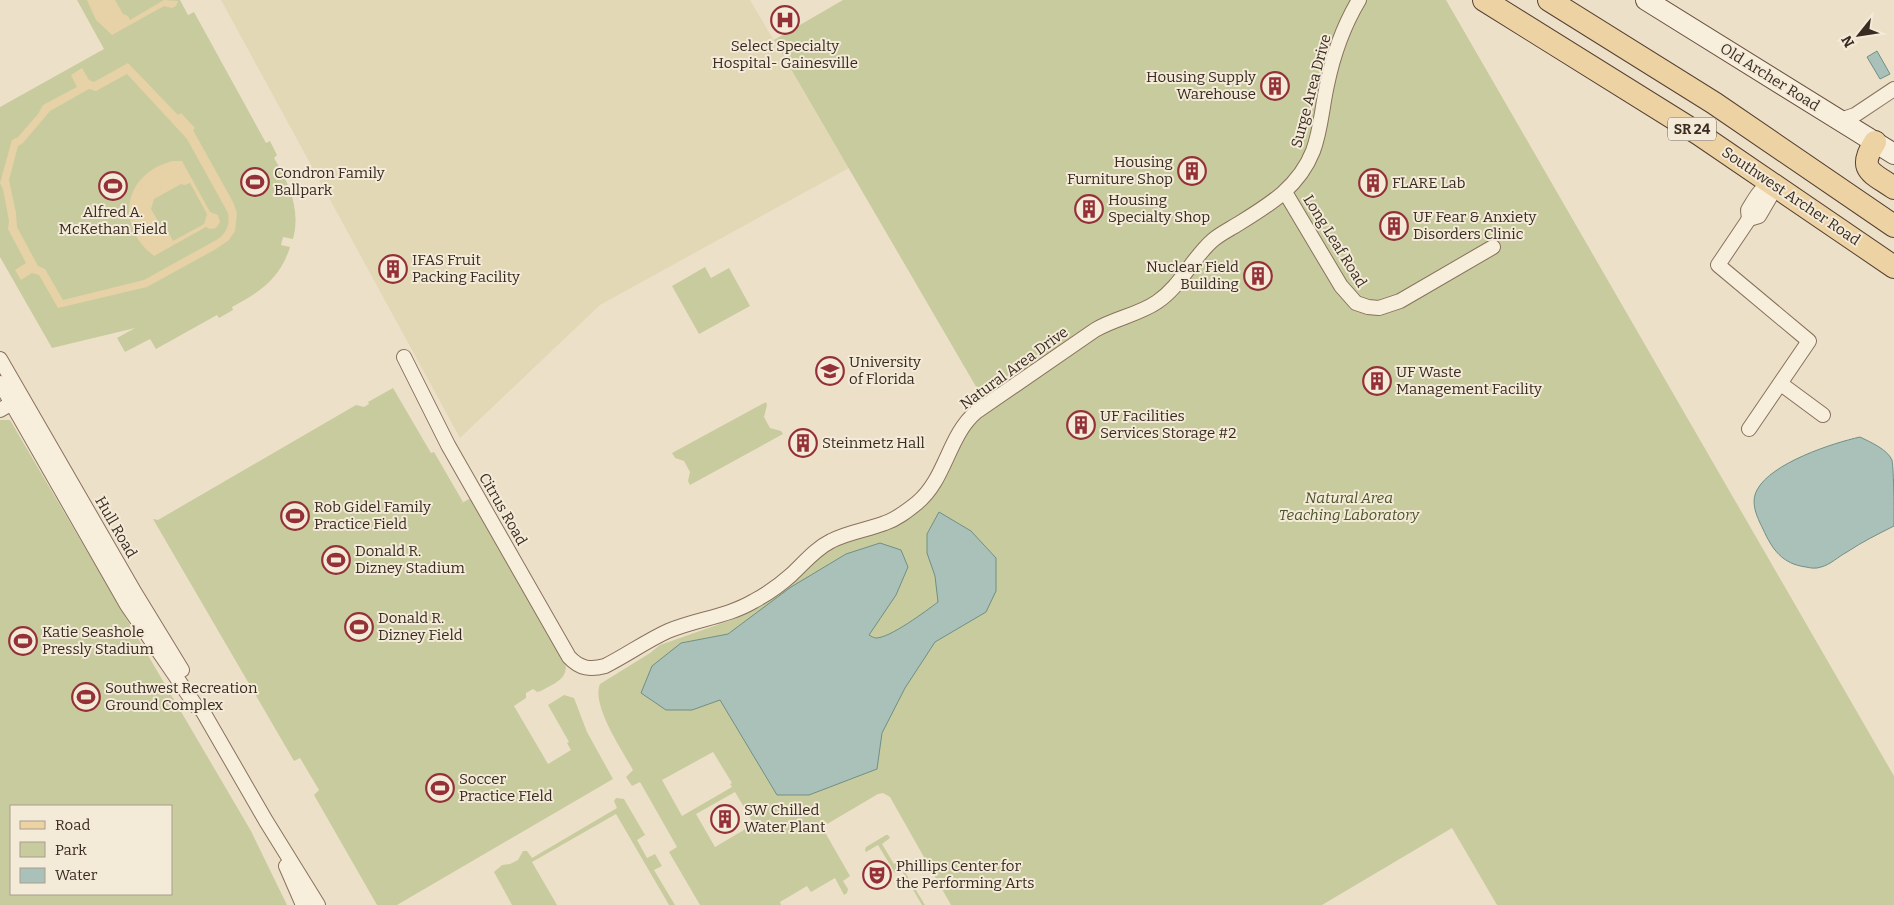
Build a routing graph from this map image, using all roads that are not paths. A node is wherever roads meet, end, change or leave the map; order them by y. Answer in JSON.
{"nodes":[{"id":1,"x":1359,"y":0,"type":"edge"},
{"id":2,"x":1484,"y":0,"type":"edge"},
{"id":3,"x":1549,"y":0,"type":"edge"},
{"id":4,"x":1646,"y":0,"type":"edge"},
{"id":5,"x":1639,"y":56,"type":"junction"},
{"id":6,"x":1621,"y":85,"type":"junction"},
{"id":7,"x":1894,"y":89,"type":"edge"},
{"id":8,"x":1840,"y":120,"type":"junction"},
{"id":9,"x":1875,"y":142,"type":"junction"},
{"id":10,"x":1894,"y":154,"type":"edge"},
{"id":11,"x":1792,"y":155,"type":"junction"},
{"id":12,"x":1773,"y":183,"type":"junction"},
{"id":13,"x":1894,"y":188,"type":"edge"},
{"id":14,"x":1285,"y":192,"type":"junction"},
{"id":15,"x":1894,"y":226,"type":"edge"},
{"id":16,"x":1493,"y":247,"type":"dead end"},
{"id":17,"x":1195,"y":261,"type":"joint"},
{"id":18,"x":1894,"y":267,"type":"edge"},
{"id":19,"x":404,"y":357,"type":"dead end"},
{"id":20,"x":0,"y":359,"type":"edge"},
{"id":21,"x":0,"y":383,"type":"edge"},
{"id":22,"x":1781,"y":384,"type":"junction"},
{"id":23,"x":11,"y":403,"type":"edge"},
{"id":24,"x":1823,"y":415,"type":"dead end"},
{"id":25,"x":1749,"y":429,"type":"dead end"},
{"id":26,"x":585,"y":668,"type":"joint"},
{"id":27,"x":266,"y":822,"type":"junction"},
{"id":28,"x":303,"y":905,"type":"edge"},
{"id":29,"x":318,"y":905,"type":"edge"}],
"edges":[{"from":1,"to":14,"type":"street","name":"Surge Area Drive"},
{"from":2,"to":6,"type":"main road","name":"Southwest Archer Road","number":"SR 24"},
{"from":3,"to":5,"type":"main road","number":"SR 24"},
{"from":4,"to":8,"type":"street","name":"Old Archer Road"},
{"from":5,"to":6,"type":"main road"},
{"from":5,"to":11,"type":"main road","number":"SR 24"},
{"from":6,"to":12,"type":"main road","name":"Southwest Archer Road","number":"SR 24"},
{"from":7,"to":8,"type":"street"},
{"from":8,"to":9,"type":"street","name":"Old Archer Road"},
{"from":9,"to":10,"type":"street","name":"Old Archer Road"},
{"from":9,"to":13,"type":"main road"},
{"from":11,"to":12,"type":"main road"},
{"from":11,"to":15,"type":"main road","number":"SR 24"},
{"from":12,"to":18,"type":"main road","name":"Southwest Archer Road","number":"SR 24"},
{"from":12,"to":22,"type":"street"},
{"from":14,"to":16,"type":"street","name":"Long Leaf Road"},
{"from":14,"to":17,"type":"street","name":"Surge Area Drive"},
{"from":17,"to":26,"type":"street","name":"Natural Area Drive"},
{"from":19,"to":26,"type":"street","name":"Citrus Road"},
{"from":20,"to":23,"type":"street","name":"Hull Road"},
{"from":21,"to":23,"type":"street","name":"Hull Road"},
{"from":22,"to":24,"type":"street"},
{"from":22,"to":25,"type":"street"},
{"from":23,"to":27,"type":"street","name":"Hull Road"},
{"from":27,"to":28,"type":"street","name":"Hull Road"},
{"from":27,"to":29,"type":"street","name":"Hull Road"}]}
